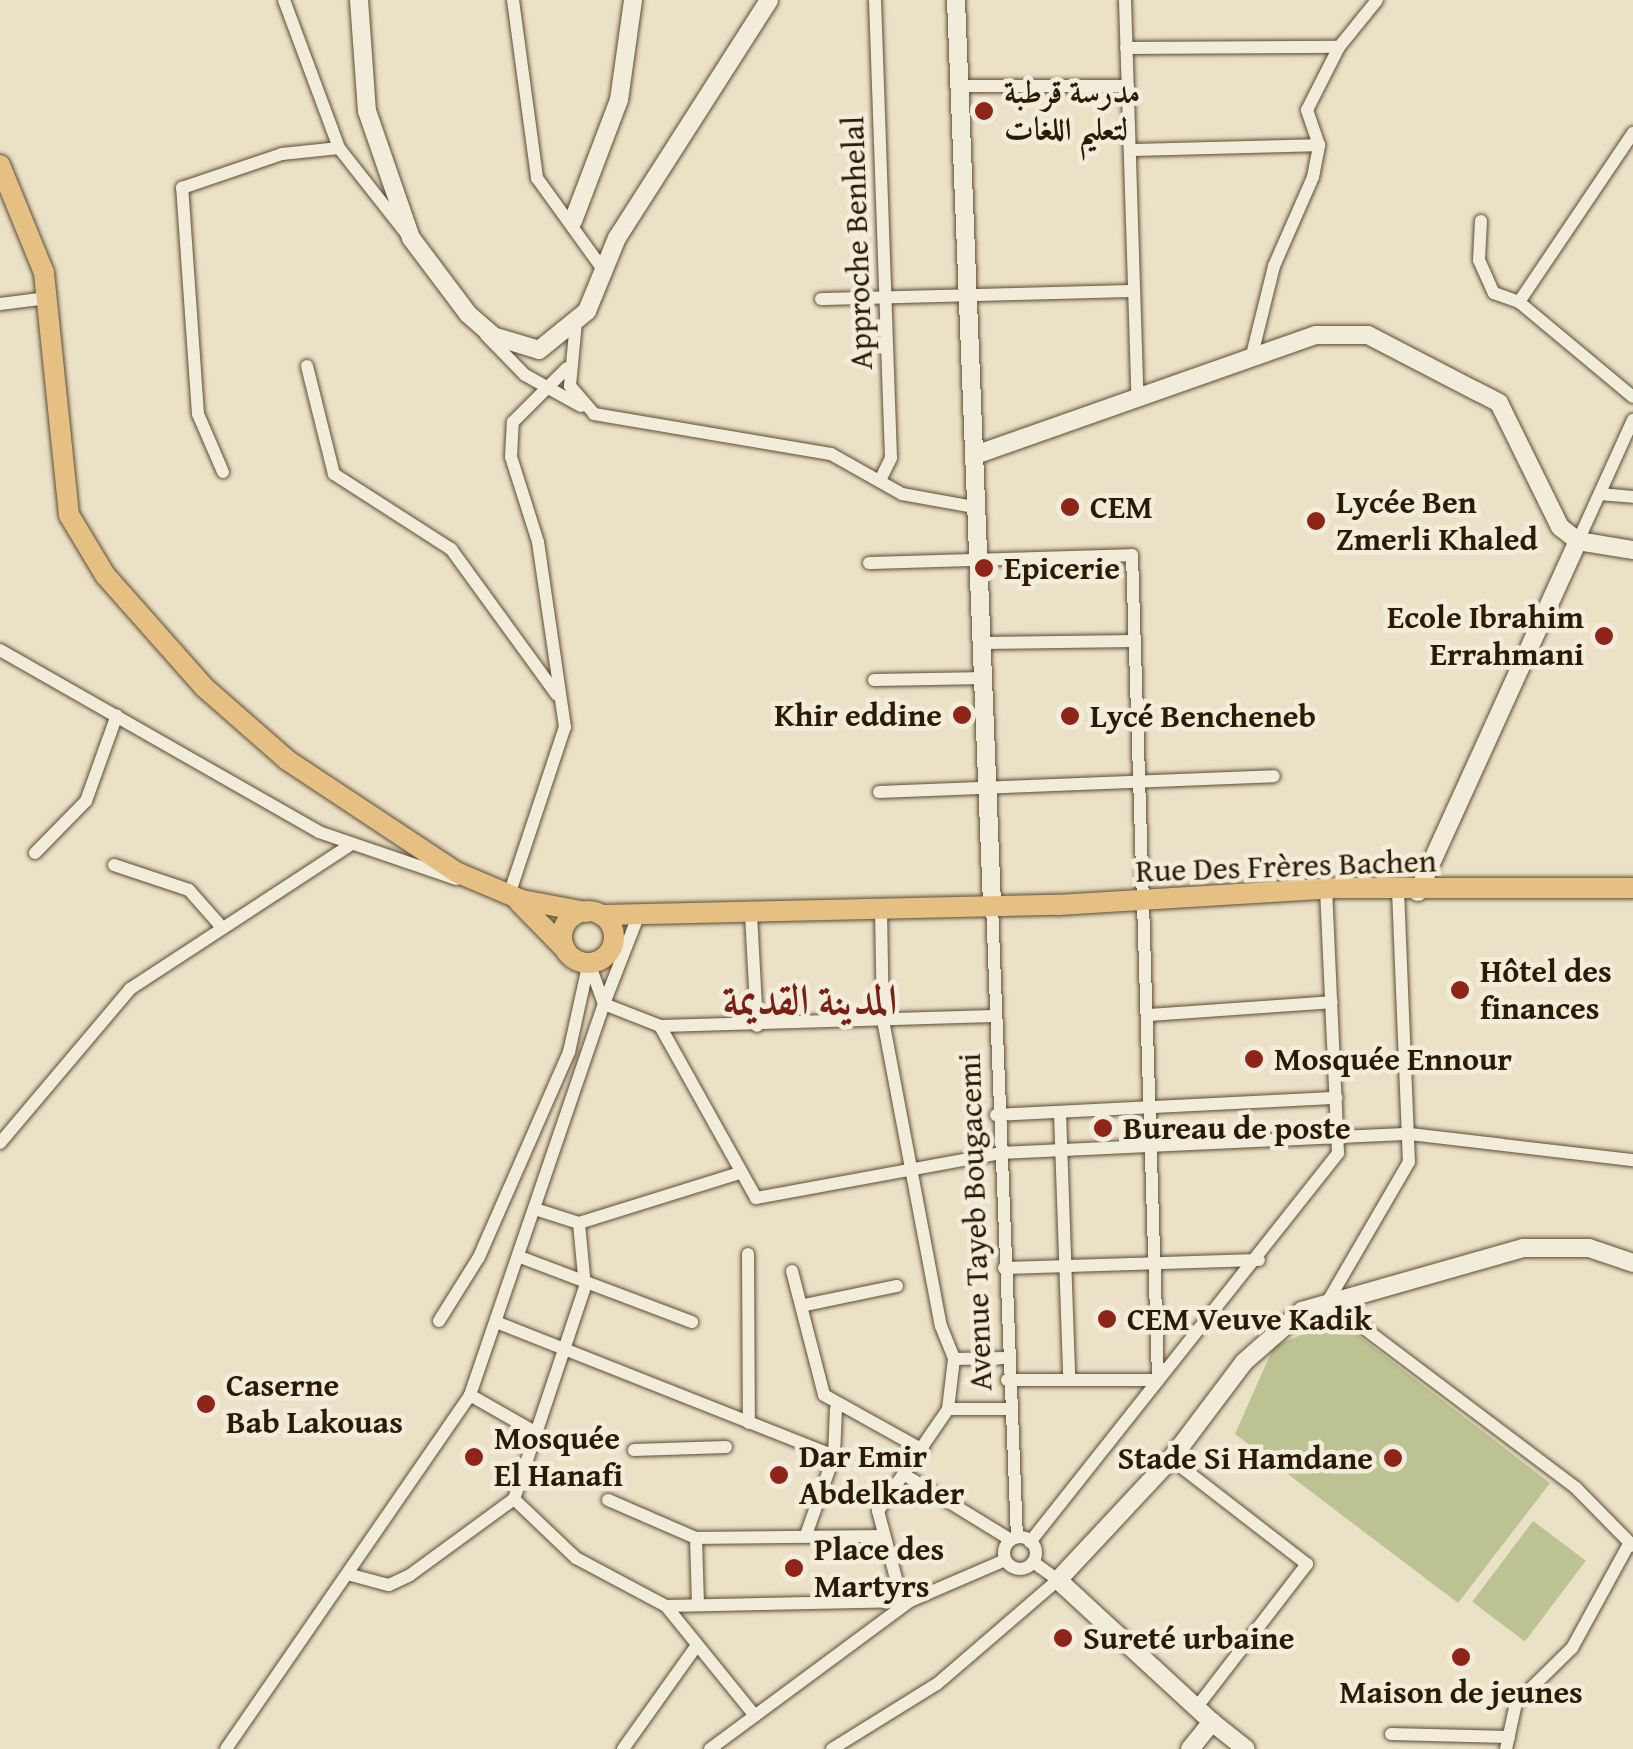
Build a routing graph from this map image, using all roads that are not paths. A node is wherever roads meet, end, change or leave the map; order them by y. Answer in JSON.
{"nodes":[{"id":1,"x":284,"y":0,"type":"edge"},
{"id":2,"x":359,"y":0,"type":"edge"},
{"id":3,"x":513,"y":0,"type":"edge"},
{"id":4,"x":633,"y":0,"type":"edge"},
{"id":5,"x":769,"y":0,"type":"edge"},
{"id":6,"x":876,"y":0,"type":"edge"},
{"id":7,"x":956,"y":0,"type":"edge"},
{"id":8,"x":1125,"y":0,"type":"edge"},
{"id":9,"x":1377,"y":0,"type":"edge"},
{"id":10,"x":1339,"y":46,"type":"junction"},
{"id":11,"x":1126,"y":48,"type":"junction"},
{"id":12,"x":960,"y":86,"type":"junction"},
{"id":13,"x":1128,"y":86,"type":"junction"},
{"id":14,"x":1633,"y":134,"type":"edge"},
{"id":15,"x":1318,"y":145,"type":"junction"},
{"id":16,"x":339,"y":148,"type":"junction"},
{"id":17,"x":1130,"y":150,"type":"junction"},
{"id":18,"x":0,"y":165,"type":"edge"},
{"id":19,"x":572,"y":221,"type":"junction"},
{"id":20,"x":1480,"y":221,"type":"dead end"},
{"id":21,"x":410,"y":238,"type":"junction"},
{"id":22,"x":604,"y":271,"type":"junction"},
{"id":23,"x":1134,"y":290,"type":"junction"},
{"id":24,"x":972,"y":297,"type":"junction"},
{"id":25,"x":48,"y":298,"type":"junction"},
{"id":26,"x":887,"y":298,"type":"junction"},
{"id":27,"x":821,"y":299,"type":"dead end"},
{"id":28,"x":1518,"y":302,"type":"junction"},
{"id":29,"x":0,"y":304,"type":"edge"},
{"id":30,"x":468,"y":314,"type":"junction"},
{"id":31,"x":576,"y":322,"type":"junction"},
{"id":32,"x":1252,"y":354,"type":"junction"},
{"id":33,"x":306,"y":366,"type":"dead end"},
{"id":34,"x":567,"y":368,"type":"junction"},
{"id":35,"x":544,"y":386,"type":"junction"},
{"id":36,"x":1137,"y":390,"type":"junction"},
{"id":37,"x":1633,"y":397,"type":"edge"},
{"id":38,"x":594,"y":414,"type":"junction"},
{"id":39,"x":1633,"y":420,"type":"edge"},
{"id":40,"x":978,"y":454,"type":"junction"},
{"id":41,"x":223,"y":472,"type":"dead end"},
{"id":42,"x":880,"y":481,"type":"junction"},
{"id":43,"x":1600,"y":494,"type":"junction"},
{"id":44,"x":1633,"y":497,"type":"edge"},
{"id":45,"x":980,"y":508,"type":"junction"},
{"id":46,"x":1578,"y":541,"type":"junction"},
{"id":47,"x":1633,"y":550,"type":"edge"},
{"id":48,"x":982,"y":559,"type":"junction"},
{"id":49,"x":869,"y":562,"type":"dead end"},
{"id":50,"x":1134,"y":640,"type":"junction"},
{"id":51,"x":984,"y":643,"type":"junction"},
{"id":52,"x":0,"y":650,"type":"edge"},
{"id":53,"x":986,"y":678,"type":"junction"},
{"id":54,"x":874,"y":680,"type":"dead end"},
{"id":55,"x":560,"y":698,"type":"junction"},
{"id":56,"x":117,"y":715,"type":"junction"},
{"id":57,"x":1274,"y":776,"type":"dead end"},
{"id":58,"x":1140,"y":784,"type":"junction"},
{"id":59,"x":989,"y":789,"type":"junction"},
{"id":60,"x":879,"y":792,"type":"dead end"},
{"id":61,"x":350,"y":845,"type":"junction"},
{"id":62,"x":34,"y":853,"type":"dead end"},
{"id":63,"x":114,"y":865,"type":"dead end"},
{"id":64,"x":1633,"y":888,"type":"edge"},
{"id":65,"x":1326,"y":890,"type":"junction"},
{"id":66,"x":1408,"y":891,"type":"junction"},
{"id":67,"x":514,"y":897,"type":"junction"},
{"id":68,"x":1142,"y":902,"type":"junction"},
{"id":69,"x":992,"y":905,"type":"junction"},
{"id":70,"x":881,"y":909,"type":"junction"},
{"id":71,"x":594,"y":913,"type":"junction"},
{"id":72,"x":639,"y":914,"type":"junction"},
{"id":73,"x":751,"y":914,"type":"junction"},
{"id":74,"x":220,"y":924,"type":"junction"},
{"id":75,"x":566,"y":950,"type":"junction"},
{"id":76,"x":589,"y":963,"type":"junction"},
{"id":77,"x":1332,"y":1002,"type":"junction"},
{"id":78,"x":604,"y":1004,"type":"junction"},
{"id":79,"x":1148,"y":1014,"type":"junction"},
{"id":80,"x":996,"y":1016,"type":"junction"},
{"id":81,"x":884,"y":1020,"type":"junction"},
{"id":82,"x":660,"y":1026,"type":"junction"},
{"id":83,"x":757,"y":1026,"type":"junction"},
{"id":84,"x":1337,"y":1098,"type":"junction"},
{"id":85,"x":1154,"y":1110,"type":"junction"},
{"id":86,"x":1060,"y":1112,"type":"junction"},
{"id":87,"x":996,"y":1115,"type":"junction"},
{"id":88,"x":1410,"y":1134,"type":"junction"},
{"id":89,"x":1338,"y":1138,"type":"junction"},
{"id":90,"x":0,"y":1143,"type":"edge"},
{"id":91,"x":1151,"y":1148,"type":"junction"},
{"id":92,"x":1062,"y":1152,"type":"junction"},
{"id":93,"x":1000,"y":1153,"type":"junction"},
{"id":94,"x":1633,"y":1160,"type":"edge"},
{"id":95,"x":911,"y":1165,"type":"junction"},
{"id":96,"x":740,"y":1172,"type":"junction"},
{"id":97,"x":535,"y":1209,"type":"junction"},
{"id":98,"x":579,"y":1222,"type":"junction"},
{"id":99,"x":748,"y":1254,"type":"dead end"},
{"id":100,"x":520,"y":1256,"type":"junction"},
{"id":101,"x":1258,"y":1260,"type":"junction"},
{"id":102,"x":1633,"y":1263,"type":"edge"},
{"id":103,"x":1154,"y":1264,"type":"junction"},
{"id":104,"x":1068,"y":1266,"type":"junction"},
{"id":105,"x":1004,"y":1268,"type":"junction"},
{"id":106,"x":792,"y":1271,"type":"dead end"},
{"id":107,"x":897,"y":1286,"type":"dead end"},
{"id":108,"x":585,"y":1287,"type":"junction"},
{"id":109,"x":1328,"y":1301,"type":"junction"},
{"id":110,"x":805,"y":1305,"type":"junction"},
{"id":111,"x":439,"y":1321,"type":"dead end"},
{"id":112,"x":496,"y":1322,"type":"junction"},
{"id":113,"x":692,"y":1322,"type":"dead end"},
{"id":114,"x":564,"y":1353,"type":"junction"},
{"id":115,"x":1006,"y":1358,"type":"junction"},
{"id":116,"x":954,"y":1359,"type":"junction"},
{"id":117,"x":1069,"y":1374,"type":"junction"},
{"id":118,"x":1007,"y":1380,"type":"junction"},
{"id":119,"x":1158,"y":1380,"type":"junction"},
{"id":120,"x":470,"y":1395,"type":"junction"},
{"id":121,"x":948,"y":1408,"type":"junction"},
{"id":122,"x":1009,"y":1409,"type":"junction"},
{"id":123,"x":836,"y":1410,"type":"junction"},
{"id":124,"x":749,"y":1423,"type":"junction"},
{"id":125,"x":533,"y":1431,"type":"junction"},
{"id":126,"x":726,"y":1447,"type":"dead end"},
{"id":127,"x":634,"y":1450,"type":"dead end"},
{"id":128,"x":923,"y":1450,"type":"junction"},
{"id":129,"x":834,"y":1456,"type":"junction"},
{"id":130,"x":1170,"y":1459,"type":"junction"},
{"id":131,"x":905,"y":1475,"type":"junction"},
{"id":132,"x":514,"y":1499,"type":"junction"},
{"id":133,"x":608,"y":1500,"type":"dead end"},
{"id":134,"x":806,"y":1535,"type":"junction"},
{"id":135,"x":880,"y":1536,"type":"junction"},
{"id":136,"x":696,"y":1538,"type":"junction"},
{"id":137,"x":1019,"y":1540,"type":"junction"},
{"id":138,"x":1631,"y":1545,"type":"edge"},
{"id":139,"x":1005,"y":1560,"type":"junction"},
{"id":140,"x":1033,"y":1562,"type":"junction"},
{"id":141,"x":352,"y":1575,"type":"junction"},
{"id":142,"x":1058,"y":1580,"type":"junction"},
{"id":143,"x":906,"y":1601,"type":"junction"},
{"id":144,"x":698,"y":1605,"type":"junction"},
{"id":145,"x":666,"y":1606,"type":"junction"},
{"id":146,"x":696,"y":1648,"type":"junction"},
{"id":147,"x":1197,"y":1707,"type":"junction"},
{"id":148,"x":755,"y":1716,"type":"junction"},
{"id":149,"x":1212,"y":1722,"type":"junction"},
{"id":150,"x":1391,"y":1734,"type":"dead end"},
{"id":151,"x":1507,"y":1743,"type":"edge"},
{"id":152,"x":226,"y":1749,"type":"edge"},
{"id":153,"x":622,"y":1749,"type":"edge"},
{"id":154,"x":710,"y":1749,"type":"edge"},
{"id":155,"x":832,"y":1749,"type":"edge"},
{"id":156,"x":1190,"y":1749,"type":"edge"},
{"id":157,"x":1246,"y":1749,"type":"edge"}],
"edges":[{"from":1,"to":16,"type":"street"},
{"from":2,"to":21,"type":"street"},
{"from":3,"to":19,"type":"street"},
{"from":4,"to":19,"type":"street"},
{"from":5,"to":22,"type":"street"},
{"from":6,"to":26,"type":"street","name":"Approche Benhelal"},
{"from":7,"to":12,"type":"street"},
{"from":8,"to":11,"type":"street"},
{"from":9,"to":10,"type":"street"},
{"from":10,"to":11,"type":"street"},
{"from":10,"to":15,"type":"street"},
{"from":11,"to":13,"type":"street"},
{"from":12,"to":13,"type":"street"},
{"from":12,"to":24,"type":"street"},
{"from":13,"to":17,"type":"street"},
{"from":14,"to":28,"type":"street"},
{"from":15,"to":17,"type":"street"},
{"from":15,"to":32,"type":"street"},
{"from":16,"to":21,"type":"street"},
{"from":16,"to":41,"type":"street"},
{"from":17,"to":23,"type":"street"},
{"from":18,"to":25,"type":"main road"},
{"from":19,"to":22,"type":"street"},
{"from":20,"to":28,"type":"street"},
{"from":21,"to":30,"type":"street"},
{"from":22,"to":31,"type":"street"},
{"from":23,"to":24,"type":"street"},
{"from":23,"to":36,"type":"street"},
{"from":24,"to":26,"type":"street"},
{"from":24,"to":40,"type":"street"},
{"from":25,"to":29,"type":"street"},
{"from":25,"to":67,"type":"main road"},
{"from":26,"to":27,"type":"street"},
{"from":26,"to":42,"type":"street","name":"Approche Benhelal"},
{"from":28,"to":37,"type":"street"},
{"from":30,"to":31,"type":"street"},
{"from":30,"to":35,"type":"street"},
{"from":31,"to":34,"type":"street"},
{"from":32,"to":36,"type":"street"},
{"from":32,"to":46,"type":"street"},
{"from":33,"to":55,"type":"street"},
{"from":34,"to":35,"type":"street"},
{"from":34,"to":38,"type":"street"},
{"from":35,"to":38,"type":"street"},
{"from":35,"to":55,"type":"street"},
{"from":36,"to":40,"type":"street"},
{"from":38,"to":42,"type":"street"},
{"from":39,"to":43,"type":"street"},
{"from":40,"to":45,"type":"street"},
{"from":42,"to":45,"type":"street"},
{"from":43,"to":44,"type":"street"},
{"from":43,"to":46,"type":"street"},
{"from":45,"to":48,"type":"street"},
{"from":46,"to":47,"type":"street"},
{"from":46,"to":66,"type":"street"},
{"from":48,"to":49,"type":"street"},
{"from":48,"to":50,"type":"street"},
{"from":48,"to":51,"type":"street"},
{"from":50,"to":51,"type":"street"},
{"from":50,"to":58,"type":"street"},
{"from":51,"to":53,"type":"street"},
{"from":52,"to":56,"type":"street"},
{"from":53,"to":54,"type":"street"},
{"from":53,"to":59,"type":"street"},
{"from":55,"to":67,"type":"street"},
{"from":56,"to":61,"type":"street"},
{"from":56,"to":62,"type":"street"},
{"from":57,"to":58,"type":"street"},
{"from":58,"to":59,"type":"street"},
{"from":58,"to":68,"type":"street"},
{"from":59,"to":60,"type":"street"},
{"from":59,"to":69,"type":"street"},
{"from":61,"to":67,"type":"street"},
{"from":61,"to":74,"type":"street"},
{"from":63,"to":74,"type":"street"},
{"from":64,"to":66,"type":"main road","name":"Rue Des Frères Bachen"},
{"from":65,"to":66,"type":"main road","name":"Rue Des Frères Bachen"},
{"from":65,"to":68,"type":"main road","name":"Rue Des Frères Bachen"},
{"from":65,"to":77,"type":"street"},
{"from":66,"to":88,"type":"street"},
{"from":67,"to":71,"type":"main road","name":"Rue Des Frères Bachen"},
{"from":67,"to":75,"type":"main road"},
{"from":68,"to":69,"type":"main road","name":"Rue Des Frères Bachen"},
{"from":68,"to":79,"type":"street"},
{"from":69,"to":70,"type":"main road","name":"Rue Des Frères Bachen"},
{"from":69,"to":80,"type":"street","name":"Avenue Tayeb Bougacemi"},
{"from":70,"to":73,"type":"main road","name":"Rue Des Frères Bachen"},
{"from":70,"to":81,"type":"street"},
{"from":71,"to":72,"type":"main road","name":"Rue Des Frères Bachen"},
{"from":71,"to":75,"type":"main road"},
{"from":71,"to":76,"type":"main road"},
{"from":72,"to":73,"type":"main road","name":"Rue Des Frères Bachen"},
{"from":72,"to":78,"type":"street"},
{"from":73,"to":83,"type":"street"},
{"from":74,"to":90,"type":"street"},
{"from":75,"to":76,"type":"main road"},
{"from":76,"to":78,"type":"street"},
{"from":76,"to":111,"type":"street"},
{"from":77,"to":79,"type":"street"},
{"from":77,"to":84,"type":"street"},
{"from":78,"to":82,"type":"street"},
{"from":78,"to":97,"type":"street"},
{"from":79,"to":85,"type":"street"},
{"from":80,"to":81,"type":"street"},
{"from":80,"to":87,"type":"street","name":"Avenue Tayeb Bougacemi"},
{"from":81,"to":83,"type":"street"},
{"from":81,"to":95,"type":"street"},
{"from":82,"to":83,"type":"street"},
{"from":82,"to":96,"type":"street"},
{"from":84,"to":85,"type":"street"},
{"from":84,"to":89,"type":"street"},
{"from":85,"to":86,"type":"street"},
{"from":85,"to":91,"type":"street"},
{"from":86,"to":87,"type":"street"},
{"from":86,"to":92,"type":"street"},
{"from":87,"to":93,"type":"street","name":"Avenue Tayeb Bougacemi"},
{"from":88,"to":89,"type":"street"},
{"from":88,"to":94,"type":"street"},
{"from":88,"to":109,"type":"street"},
{"from":89,"to":91,"type":"street"},
{"from":89,"to":101,"type":"street"},
{"from":91,"to":92,"type":"street"},
{"from":91,"to":103,"type":"street"},
{"from":92,"to":93,"type":"street"},
{"from":92,"to":104,"type":"street"},
{"from":93,"to":95,"type":"street"},
{"from":93,"to":105,"type":"street","name":"Avenue Tayeb Bougacemi"},
{"from":95,"to":96,"type":"street"},
{"from":95,"to":116,"type":"street"},
{"from":96,"to":98,"type":"street"},
{"from":97,"to":98,"type":"street"},
{"from":97,"to":100,"type":"street"},
{"from":98,"to":108,"type":"street"},
{"from":99,"to":124,"type":"street"},
{"from":100,"to":108,"type":"street"},
{"from":100,"to":112,"type":"street"},
{"from":101,"to":103,"type":"street"},
{"from":101,"to":119,"type":"street"},
{"from":102,"to":109,"type":"street"},
{"from":103,"to":104,"type":"street"},
{"from":103,"to":119,"type":"street"},
{"from":104,"to":105,"type":"street"},
{"from":104,"to":117,"type":"street"},
{"from":105,"to":115,"type":"street","name":"Avenue Tayeb Bougacemi"},
{"from":106,"to":110,"type":"street"},
{"from":107,"to":110,"type":"street"},
{"from":108,"to":113,"type":"street"},
{"from":108,"to":114,"type":"street"},
{"from":109,"to":130,"type":"street"},
{"from":109,"to":138,"type":"street"},
{"from":110,"to":123,"type":"street"},
{"from":112,"to":114,"type":"street"},
{"from":112,"to":120,"type":"street"},
{"from":114,"to":124,"type":"street"},
{"from":114,"to":125,"type":"street"},
{"from":115,"to":116,"type":"street"},
{"from":115,"to":118,"type":"street","name":"Avenue Tayeb Bougacemi"},
{"from":116,"to":121,"type":"street"},
{"from":117,"to":118,"type":"street"},
{"from":117,"to":119,"type":"street"},
{"from":118,"to":122,"type":"street","name":"Avenue Tayeb Bougacemi"},
{"from":119,"to":137,"type":"street"},
{"from":120,"to":125,"type":"street"},
{"from":120,"to":141,"type":"street"},
{"from":121,"to":122,"type":"street"},
{"from":121,"to":128,"type":"street"},
{"from":122,"to":137,"type":"street","name":"Avenue Tayeb Bougacemi"},
{"from":123,"to":128,"type":"street"},
{"from":123,"to":129,"type":"street"},
{"from":124,"to":129,"type":"street"},
{"from":125,"to":132,"type":"street"},
{"from":126,"to":127,"type":"street"},
{"from":128,"to":131,"type":"street"},
{"from":129,"to":134,"type":"street"},
{"from":130,"to":142,"type":"street"},
{"from":130,"to":147,"type":"street"},
{"from":131,"to":135,"type":"street"},
{"from":131,"to":137,"type":"street"},
{"from":132,"to":141,"type":"street"},
{"from":132,"to":145,"type":"street"},
{"from":133,"to":136,"type":"street"},
{"from":134,"to":135,"type":"street"},
{"from":134,"to":136,"type":"street"},
{"from":135,"to":143,"type":"street"},
{"from":136,"to":144,"type":"street"},
{"from":137,"to":139,"type":"street"},
{"from":137,"to":140,"type":"street","name":"Avenue Tayeb Bougacemi"},
{"from":138,"to":151,"type":"street"},
{"from":139,"to":140,"type":"street"},
{"from":139,"to":143,"type":"street"},
{"from":140,"to":142,"type":"street"},
{"from":141,"to":152,"type":"street"},
{"from":142,"to":147,"type":"street"},
{"from":142,"to":155,"type":"street"},
{"from":143,"to":144,"type":"street"},
{"from":143,"to":148,"type":"street"},
{"from":144,"to":145,"type":"street"},
{"from":145,"to":146,"type":"street"},
{"from":146,"to":148,"type":"street"},
{"from":146,"to":153,"type":"street"},
{"from":147,"to":149,"type":"street"},
{"from":148,"to":154,"type":"street"},
{"from":149,"to":156,"type":"street"},
{"from":149,"to":157,"type":"street"},
{"from":150,"to":151,"type":"street"}]}
